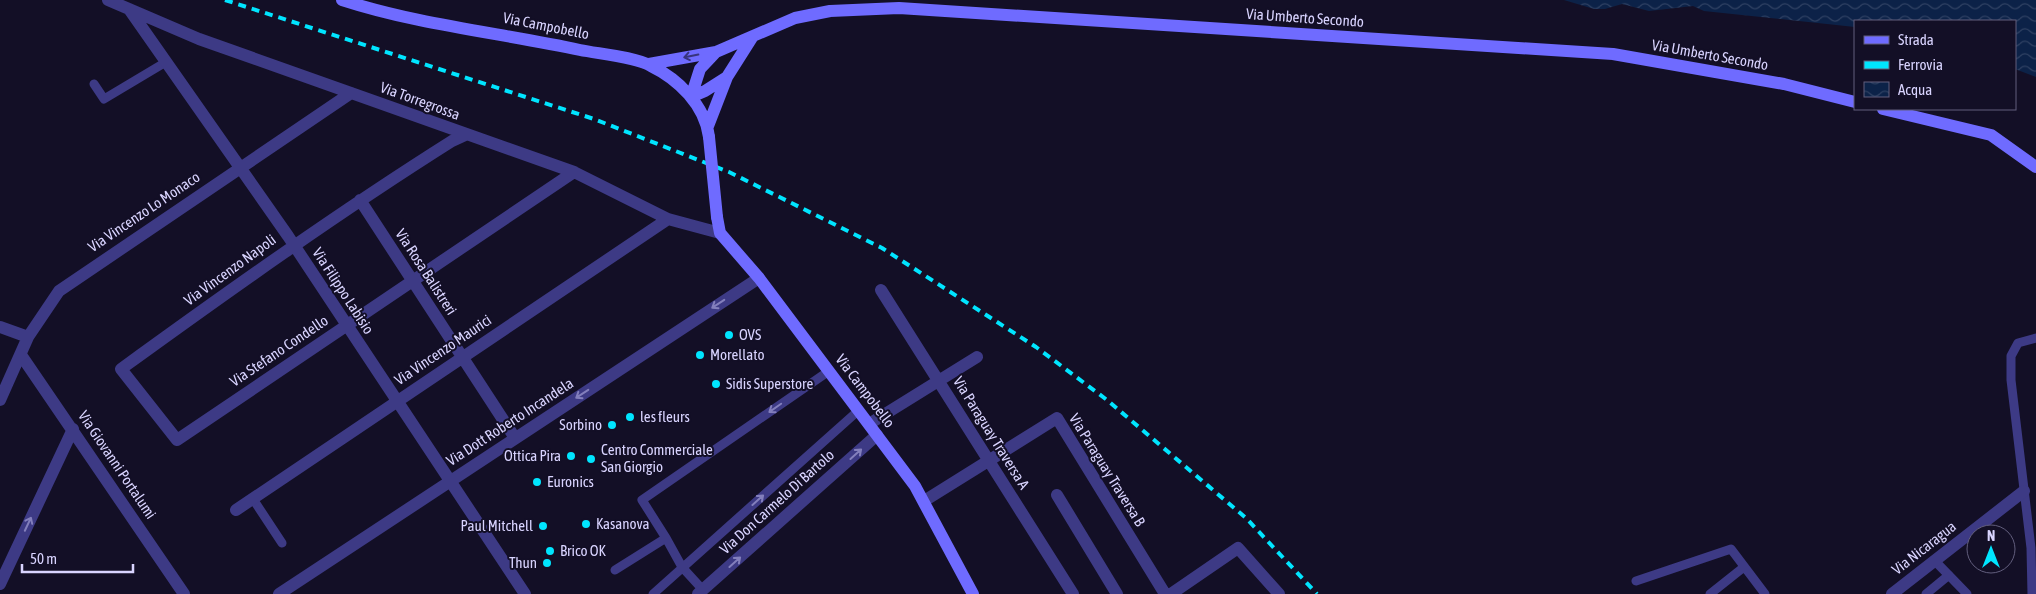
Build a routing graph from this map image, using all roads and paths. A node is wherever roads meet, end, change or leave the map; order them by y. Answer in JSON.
{"nodes":[{"id":1,"x":108,"y":0,"type":"edge"},
{"id":2,"x":342,"y":0,"type":"edge"},
{"id":3,"x":129,"y":9,"type":"junction"},
{"id":4,"x":753,"y":36,"type":"junction"},
{"id":5,"x":716,"y":52,"type":"junction"},
{"id":6,"x":166,"y":62,"type":"junction"},
{"id":7,"x":649,"y":64,"type":"junction"},
{"id":8,"x":727,"y":77,"type":"junction"},
{"id":9,"x":94,"y":84,"type":"dead end"},
{"id":10,"x":351,"y":93,"type":"junction"},
{"id":11,"x":691,"y":97,"type":"junction"},
{"id":12,"x":1854,"y":102,"type":"edge"},
{"id":13,"x":1887,"y":110,"type":"edge"},
{"id":14,"x":708,"y":131,"type":"junction"},
{"id":15,"x":465,"y":135,"type":"junction"},
{"id":16,"x":240,"y":167,"type":"junction"},
{"id":17,"x":2036,"y":167,"type":"edge"},
{"id":18,"x":574,"y":172,"type":"junction"},
{"id":19,"x":360,"y":200,"type":"junction"},
{"id":20,"x":668,"y":219,"type":"junction"},
{"id":21,"x":720,"y":233,"type":"junction"},
{"id":22,"x":294,"y":244,"type":"junction"},
{"id":23,"x":759,"y":278,"type":"junction"},
{"id":24,"x":412,"y":281,"type":"junction"},
{"id":25,"x":881,"y":290,"type":"dead end"},
{"id":26,"x":346,"y":325,"type":"junction"},
{"id":27,"x":0,"y":327,"type":"edge"},
{"id":28,"x":28,"y":337,"type":"junction"},
{"id":29,"x":2036,"y":338,"type":"edge"},
{"id":30,"x":21,"y":355,"type":"junction"},
{"id":31,"x":462,"y":357,"type":"junction"},
{"id":32,"x":977,"y":357,"type":"dead end"},
{"id":33,"x":121,"y":369,"type":"joint"},
{"id":34,"x":829,"y":371,"type":"junction"},
{"id":35,"x":938,"y":381,"type":"junction"},
{"id":36,"x":0,"y":400,"type":"edge"},
{"id":37,"x":397,"y":401,"type":"junction"},
{"id":38,"x":859,"y":410,"type":"junction"},
{"id":39,"x":869,"y":424,"type":"junction"},
{"id":40,"x":73,"y":429,"type":"junction"},
{"id":41,"x":878,"y":435,"type":"junction"},
{"id":42,"x":516,"y":438,"type":"junction"},
{"id":43,"x":989,"y":461,"type":"junction"},
{"id":44,"x":450,"y":481,"type":"junction"},
{"id":45,"x":2024,"y":491,"type":"junction"},
{"id":46,"x":1057,"y":496,"type":"dead end"},
{"id":47,"x":253,"y":499,"type":"junction"},
{"id":48,"x":924,"y":502,"type":"junction"},
{"id":49,"x":236,"y":510,"type":"dead end"},
{"id":50,"x":666,"y":538,"type":"junction"},
{"id":51,"x":282,"y":543,"type":"dead end"},
{"id":52,"x":1934,"y":560,"type":"junction"},
{"id":53,"x":682,"y":567,"type":"junction"},
{"id":54,"x":1744,"y":567,"type":"junction"},
{"id":55,"x":615,"y":570,"type":"dead end"},
{"id":56,"x":1949,"y":575,"type":"junction"},
{"id":57,"x":1636,"y":581,"type":"dead end"},
{"id":58,"x":0,"y":584,"type":"edge"},
{"id":59,"x":701,"y":592,"type":"edge"},
{"id":60,"x":184,"y":594,"type":"edge"},
{"id":61,"x":279,"y":594,"type":"edge"},
{"id":62,"x":524,"y":594,"type":"edge"},
{"id":63,"x":653,"y":594,"type":"edge"},
{"id":64,"x":973,"y":594,"type":"edge"},
{"id":65,"x":1073,"y":594,"type":"edge"},
{"id":66,"x":1117,"y":594,"type":"edge"},
{"id":67,"x":1165,"y":594,"type":"edge"},
{"id":68,"x":1171,"y":594,"type":"edge"},
{"id":69,"x":1279,"y":594,"type":"edge"},
{"id":70,"x":1710,"y":594,"type":"edge"},
{"id":71,"x":1765,"y":594,"type":"edge"},
{"id":72,"x":1892,"y":594,"type":"edge"},
{"id":73,"x":1926,"y":594,"type":"edge"},
{"id":74,"x":1966,"y":594,"type":"edge"},
{"id":75,"x":2032,"y":594,"type":"edge"}],
"edges":[{"from":1,"to":3,"type":"street","name":"Via Torregrossa"},
{"from":2,"to":7,"type":"main road","name":"Via Campobello"},
{"from":3,"to":6,"type":"street","name":"Via Filippo Labisio"},
{"from":3,"to":10,"type":"street","name":"Via Torregrossa"},
{"from":4,"to":5,"type":"main road","name":"Via Umberto Secondo"},
{"from":4,"to":8,"type":"main road"},
{"from":4,"to":12,"type":"main road","name":"Via Umberto Secondo"},
{"from":5,"to":7,"type":"main road","one_way":true},
{"from":5,"to":11,"type":"main road"},
{"from":6,"to":9,"type":"lane"},
{"from":6,"to":16,"type":"street","name":"Via Filippo Labisio"},
{"from":7,"to":11,"type":"main road","name":"Via Campobello"},
{"from":8,"to":11,"type":"main road"},
{"from":8,"to":14,"type":"main road"},
{"from":10,"to":15,"type":"street","name":"Via Torregrossa"},
{"from":10,"to":16,"type":"street","name":"Via Vincenzo Lo Monaco"},
{"from":11,"to":14,"type":"main road","name":"Via Campobello"},
{"from":13,"to":17,"type":"main road"},
{"from":14,"to":21,"type":"main road","name":"Via Campobello","bridge":true},
{"from":15,"to":18,"type":"street","name":"Via Torregrossa"},
{"from":15,"to":19,"type":"street","name":"Via Vincenzo Napoli"},
{"from":16,"to":22,"type":"street","name":"Via Filippo Labisio"},
{"from":16,"to":28,"type":"street","name":"Via Vincenzo Lo Monaco"},
{"from":18,"to":20,"type":"street","name":"Via Torregrossa"},
{"from":18,"to":24,"type":"street","name":"Via Stefano Condello"},
{"from":19,"to":22,"type":"street","name":"Via Vincenzo Napoli"},
{"from":19,"to":24,"type":"street","name":"Via Rosa Balistreri"},
{"from":20,"to":21,"type":"street","name":"Via Torregrossa"},
{"from":20,"to":31,"type":"street","name":"Via Vincenzo Maurici"},
{"from":21,"to":23,"type":"main road","name":"Via Campobello"},
{"from":22,"to":26,"type":"street","name":"Via Filippo Labisio"},
{"from":22,"to":33,"type":"street","name":"Via Vincenzo Napoli"},
{"from":23,"to":34,"type":"main road","name":"Via Campobello"},
{"from":23,"to":42,"type":"street","name":"Via Dott Roberto Incandela","one_way":true},
{"from":24,"to":26,"type":"street","name":"Via Stefano Condello"},
{"from":24,"to":31,"type":"street","name":"Via Rosa Balistreri"},
{"from":25,"to":35,"type":"street","name":"Via Paraguay Traversa A"},
{"from":26,"to":33,"type":"street","name":"Via Stefano Condello"},
{"from":26,"to":37,"type":"street","name":"Via Filippo Labisio"},
{"from":27,"to":28,"type":"street"},
{"from":28,"to":30,"type":"street","name":"Via Vincenzo Lo Monaco"},
{"from":29,"to":45,"type":"lane"},
{"from":30,"to":36,"type":"street","name":"Via Vincenzo Lo Monaco"},
{"from":30,"to":40,"type":"street","name":"Via Giovanni Portalumi"},
{"from":31,"to":37,"type":"street","name":"Via Vincenzo Maurici"},
{"from":31,"to":42,"type":"street","name":"Via Rosa Balistreri"},
{"from":32,"to":35,"type":"street"},
{"from":34,"to":38,"type":"main road","name":"Via Campobello"},
{"from":34,"to":50,"type":"lane","one_way":true},
{"from":35,"to":39,"type":"street"},
{"from":35,"to":43,"type":"street","name":"Via Paraguay Traversa A"},
{"from":37,"to":44,"type":"street","name":"Via Filippo Labisio"},
{"from":37,"to":47,"type":"street","name":"Via Vincenzo Maurici"},
{"from":38,"to":39,"type":"main road","name":"Via Campobello"},
{"from":53,"to":38,"type":"lane","one_way":true},
{"from":39,"to":41,"type":"main road","name":"Via Campobello"},
{"from":58,"to":40,"type":"street","one_way":true},
{"from":40,"to":60,"type":"street","name":"Via Giovanni Portalumi"},
{"from":41,"to":48,"type":"main road","name":"Via Campobello"},
{"from":59,"to":41,"type":"street","name":"Via Don Carmelo Di Bartolo","one_way":true},
{"from":42,"to":44,"type":"street","name":"Via Dott Roberto Incandela"},
{"from":43,"to":48,"type":"street","name":"Via Paraguay Traversa B"},
{"from":43,"to":65,"type":"street","name":"Via Paraguay Traversa A"},
{"from":43,"to":67,"type":"street","name":"Via Paraguay Traversa B"},
{"from":44,"to":61,"type":"street","name":"Via Dott Roberto Incandela"},
{"from":44,"to":62,"type":"street","name":"Via Filippo Labisio"},
{"from":45,"to":52,"type":"street","name":"Via Nicaragua"},
{"from":45,"to":75,"type":"lane"},
{"from":46,"to":66,"type":"street"},
{"from":47,"to":49,"type":"street","name":"Via Vincenzo Maurici"},
{"from":47,"to":51,"type":"lane"},
{"from":48,"to":64,"type":"main road","name":"Via Campobello"},
{"from":50,"to":53,"type":"lane"},
{"from":50,"to":55,"type":"lane"},
{"from":52,"to":56,"type":"lane"},
{"from":52,"to":72,"type":"street","name":"Via Nicaragua"},
{"from":53,"to":59,"type":"lane"},
{"from":53,"to":63,"type":"lane"},
{"from":54,"to":57,"type":"lane"},
{"from":54,"to":70,"type":"lane"},
{"from":54,"to":71,"type":"lane"},
{"from":56,"to":73,"type":"lane"},
{"from":56,"to":74,"type":"lane"},
{"from":68,"to":69,"type":"street"}]}
